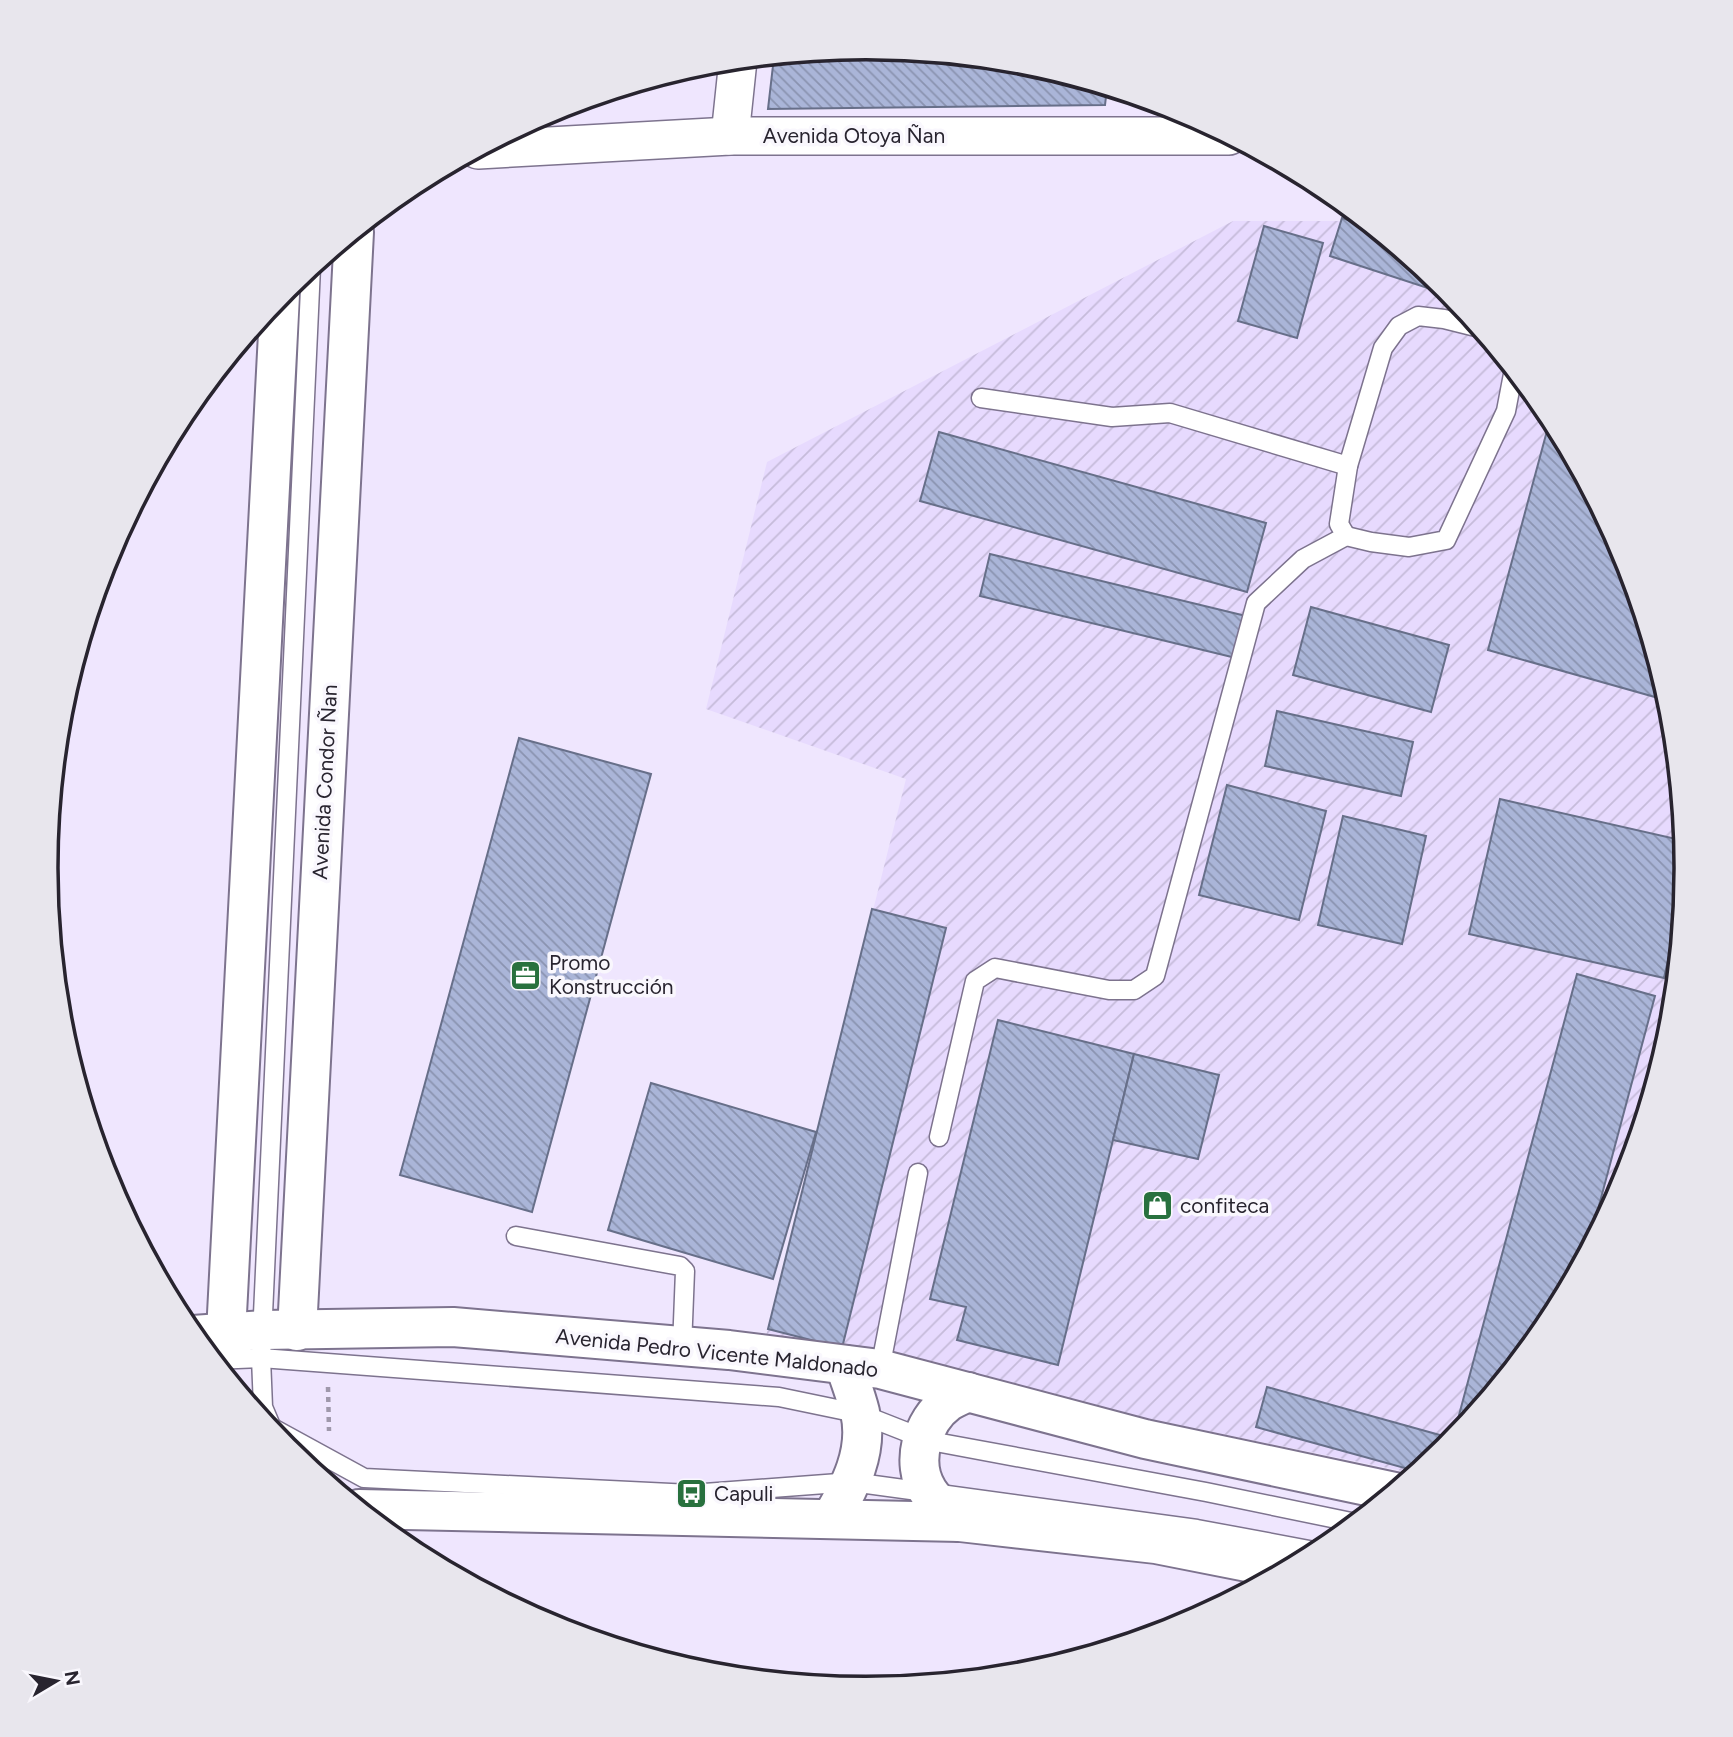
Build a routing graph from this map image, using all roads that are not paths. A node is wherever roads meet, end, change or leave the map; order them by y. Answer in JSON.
{"nodes":[{"id":1,"x":737,"y":71,"type":"edge"},
{"id":2,"x":730,"y":136,"type":"junction"},
{"id":3,"x":1209,"y":136,"type":"edge"},
{"id":4,"x":498,"y":149,"type":"edge"},
{"id":5,"x":353,"y":244,"type":"edge"},
{"id":6,"x":310,"y":282,"type":"edge"},
{"id":7,"x":279,"y":313,"type":"edge"},
{"id":8,"x":1464,"y":324,"type":"edge"},
{"id":9,"x":1512,"y":381,"type":"edge"},
{"id":10,"x":981,"y":398,"type":"dead end"},
{"id":11,"x":1348,"y":466,"type":"junction"},
{"id":12,"x":1346,"y":536,"type":"junction"},
{"id":13,"x":939,"y":1137,"type":"dead end"},
{"id":14,"x":918,"y":1173,"type":"dead end"},
{"id":15,"x":516,"y":1236,"type":"dead end"},
{"id":16,"x":242,"y":1341,"type":"edge"},
{"id":17,"x":682,"y":1347,"type":"junction"},
{"id":18,"x":862,"y":1367,"type":"junction"},
{"id":19,"x":968,"y":1392,"type":"junction"},
{"id":20,"x":263,"y":1407,"type":"edge"},
{"id":21,"x":861,"y":1414,"type":"junction"},
{"id":22,"x":922,"y":1438,"type":"junction"},
{"id":23,"x":296,"y":1441,"type":"edge"},
{"id":24,"x":852,"y":1482,"type":"junction"},
{"id":25,"x":1384,"y":1490,"type":"edge"},
{"id":26,"x":928,"y":1492,"type":"junction"},
{"id":27,"x":373,"y":1509,"type":"edge"},
{"id":28,"x":831,"y":1519,"type":"junction"},
{"id":29,"x":1344,"y":1521,"type":"edge"},
{"id":30,"x":960,"y":1522,"type":"junction"},
{"id":31,"x":1303,"y":1549,"type":"edge"},
{"id":32,"x":1274,"y":1567,"type":"edge"}],
"edges":[{"from":1,"to":2,"type":"street"},
{"from":2,"to":3,"type":"street","name":"Avenida Otoya Ñan"},
{"from":2,"to":4,"type":"street","name":"Avenida Otoya Ñan"},
{"from":5,"to":16,"type":"main road","name":"Avenida Condor Ñan"},
{"from":6,"to":16,"type":"lane"},
{"from":7,"to":16,"type":"main road"},
{"from":8,"to":11,"type":"lane"},
{"from":9,"to":12,"type":"lane"},
{"from":10,"to":11,"type":"lane"},
{"from":11,"to":12,"type":"lane"},
{"from":12,"to":13,"type":"lane"},
{"from":14,"to":18,"type":"lane"},
{"from":15,"to":17,"type":"lane"},
{"from":16,"to":17,"type":"main road","name":"Avenida Pedro Vicente Maldonado"},
{"from":16,"to":20,"type":"lane"},
{"from":16,"to":21,"type":"lane"},
{"from":17,"to":18,"type":"main road","name":"Avenida Pedro Vicente Maldonado"},
{"from":18,"to":19,"type":"main road","name":"Avenida Pedro Vicente Maldonado"},
{"from":18,"to":21,"type":"main road"},
{"from":19,"to":22,"type":"main road"},
{"from":19,"to":25,"type":"main road","name":"Avenida Pedro Vicente Maldonado"},
{"from":21,"to":22,"type":"lane"},
{"from":21,"to":24,"type":"main road"},
{"from":22,"to":26,"type":"main road"},
{"from":22,"to":29,"type":"lane"},
{"from":23,"to":24,"type":"lane"},
{"from":24,"to":26,"type":"lane"},
{"from":24,"to":28,"type":"main road"},
{"from":26,"to":30,"type":"main road"},
{"from":26,"to":31,"type":"lane"},
{"from":27,"to":28,"type":"main road"},
{"from":28,"to":30,"type":"main road"},
{"from":30,"to":32,"type":"main road"}]}
